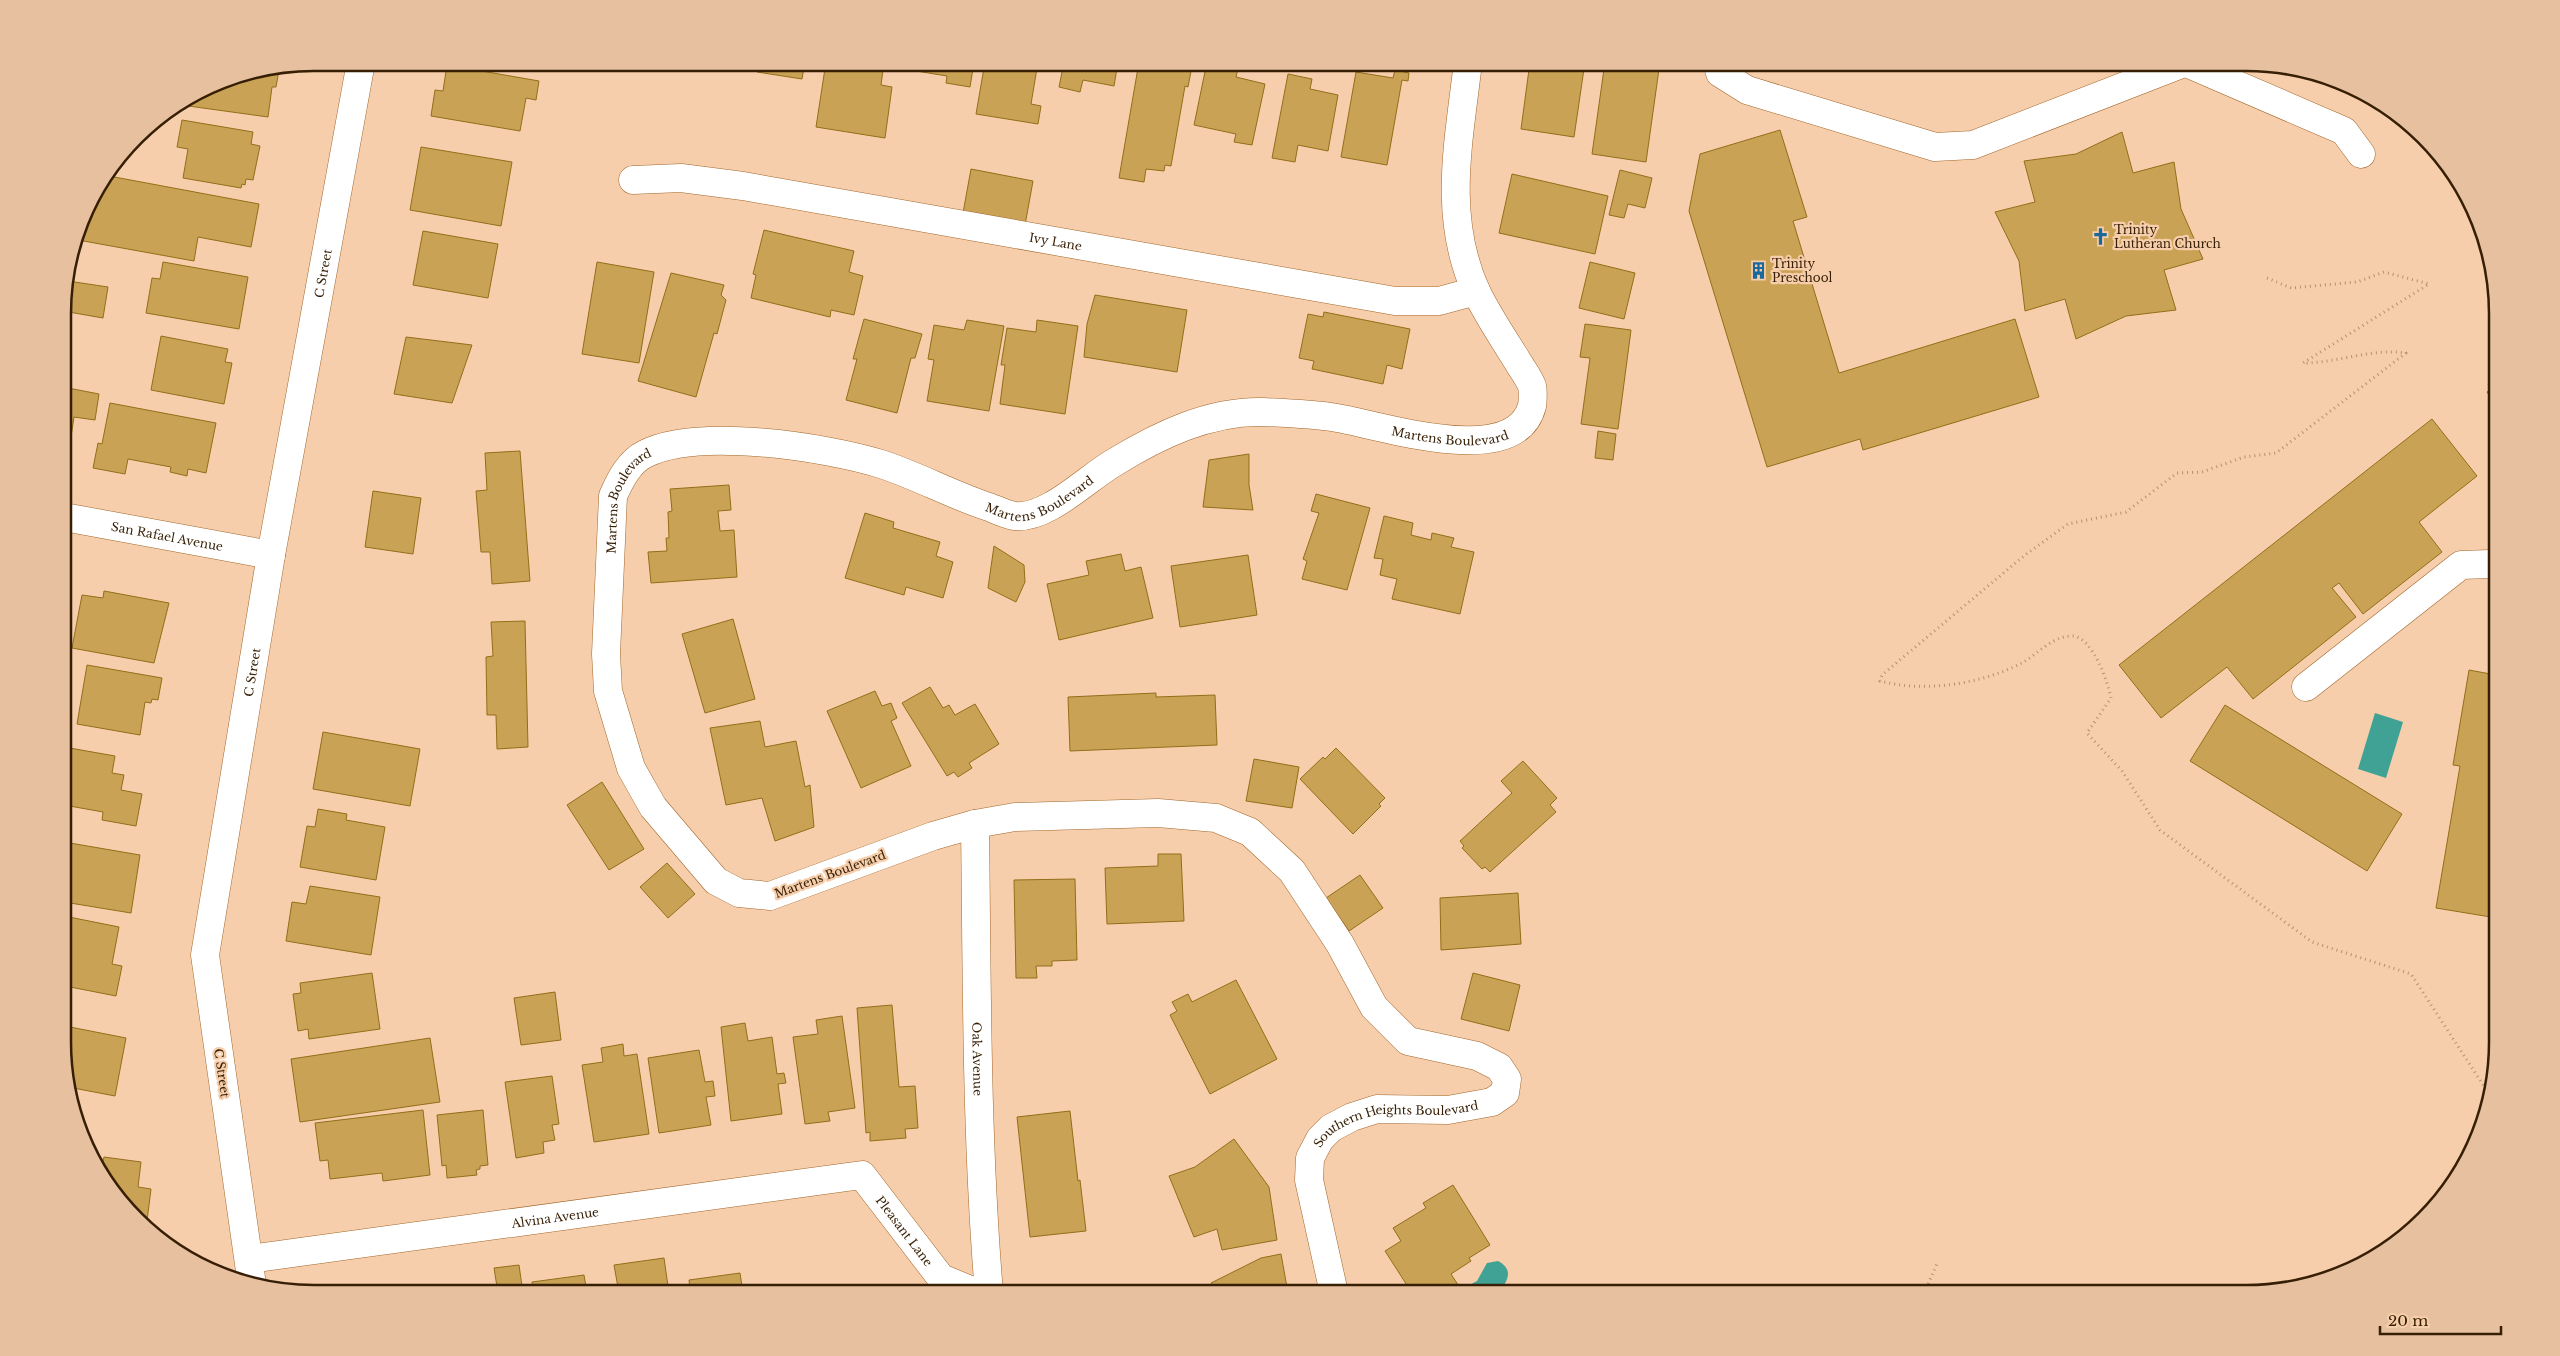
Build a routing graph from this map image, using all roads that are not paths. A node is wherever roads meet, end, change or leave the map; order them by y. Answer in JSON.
{"nodes":[{"id":1,"x":359,"y":71,"type":"edge"},
{"id":2,"x":1467,"y":71,"type":"edge"},
{"id":3,"x":1719,"y":71,"type":"edge"},
{"id":4,"x":2162,"y":71,"type":"edge"},
{"id":5,"x":2205,"y":71,"type":"edge"},
{"id":6,"x":2361,"y":154,"type":"dead end"},
{"id":7,"x":633,"y":180,"type":"dead end"},
{"id":8,"x":1476,"y":290,"type":"junction"},
{"id":9,"x":71,"y":518,"type":"edge"},
{"id":10,"x":271,"y":555,"type":"junction"},
{"id":11,"x":2489,"y":564,"type":"edge"},
{"id":12,"x":2306,"y":687,"type":"dead end"},
{"id":13,"x":975,"y":824,"type":"junction"},
{"id":14,"x":1505,"y":1093,"type":"joint"},
{"id":15,"x":862,"y":1175,"type":"joint"},
{"id":16,"x":248,"y":1259,"type":"junction"},
{"id":17,"x":251,"y":1276,"type":"edge"},
{"id":18,"x":958,"y":1285,"type":"edge"},
{"id":19,"x":988,"y":1285,"type":"edge"},
{"id":20,"x":1332,"y":1285,"type":"edge"}],
"edges":[{"from":1,"to":10,"type":"street","name":"C Street"},
{"from":2,"to":8,"type":"street","name":"Martens Boulevard"},
{"from":3,"to":4,"type":"street"},
{"from":5,"to":6,"type":"street"},
{"from":7,"to":8,"type":"street","name":"Ivy Lane"},
{"from":8,"to":13,"type":"street","name":"Martens Boulevard"},
{"from":9,"to":10,"type":"street","name":"San Rafael Avenue"},
{"from":10,"to":16,"type":"street","name":"C Street"},
{"from":11,"to":12,"type":"street"},
{"from":13,"to":14,"type":"street","name":"Martens Boulevard"},
{"from":13,"to":19,"type":"street","name":"Oak Avenue"},
{"from":14,"to":20,"type":"street","name":"Southern Heights Boulevard"},
{"from":15,"to":16,"type":"street","name":"Alvina Avenue"},
{"from":15,"to":18,"type":"street","name":"Pleasant Lane"},
{"from":16,"to":17,"type":"street","name":"C Street"}]}
